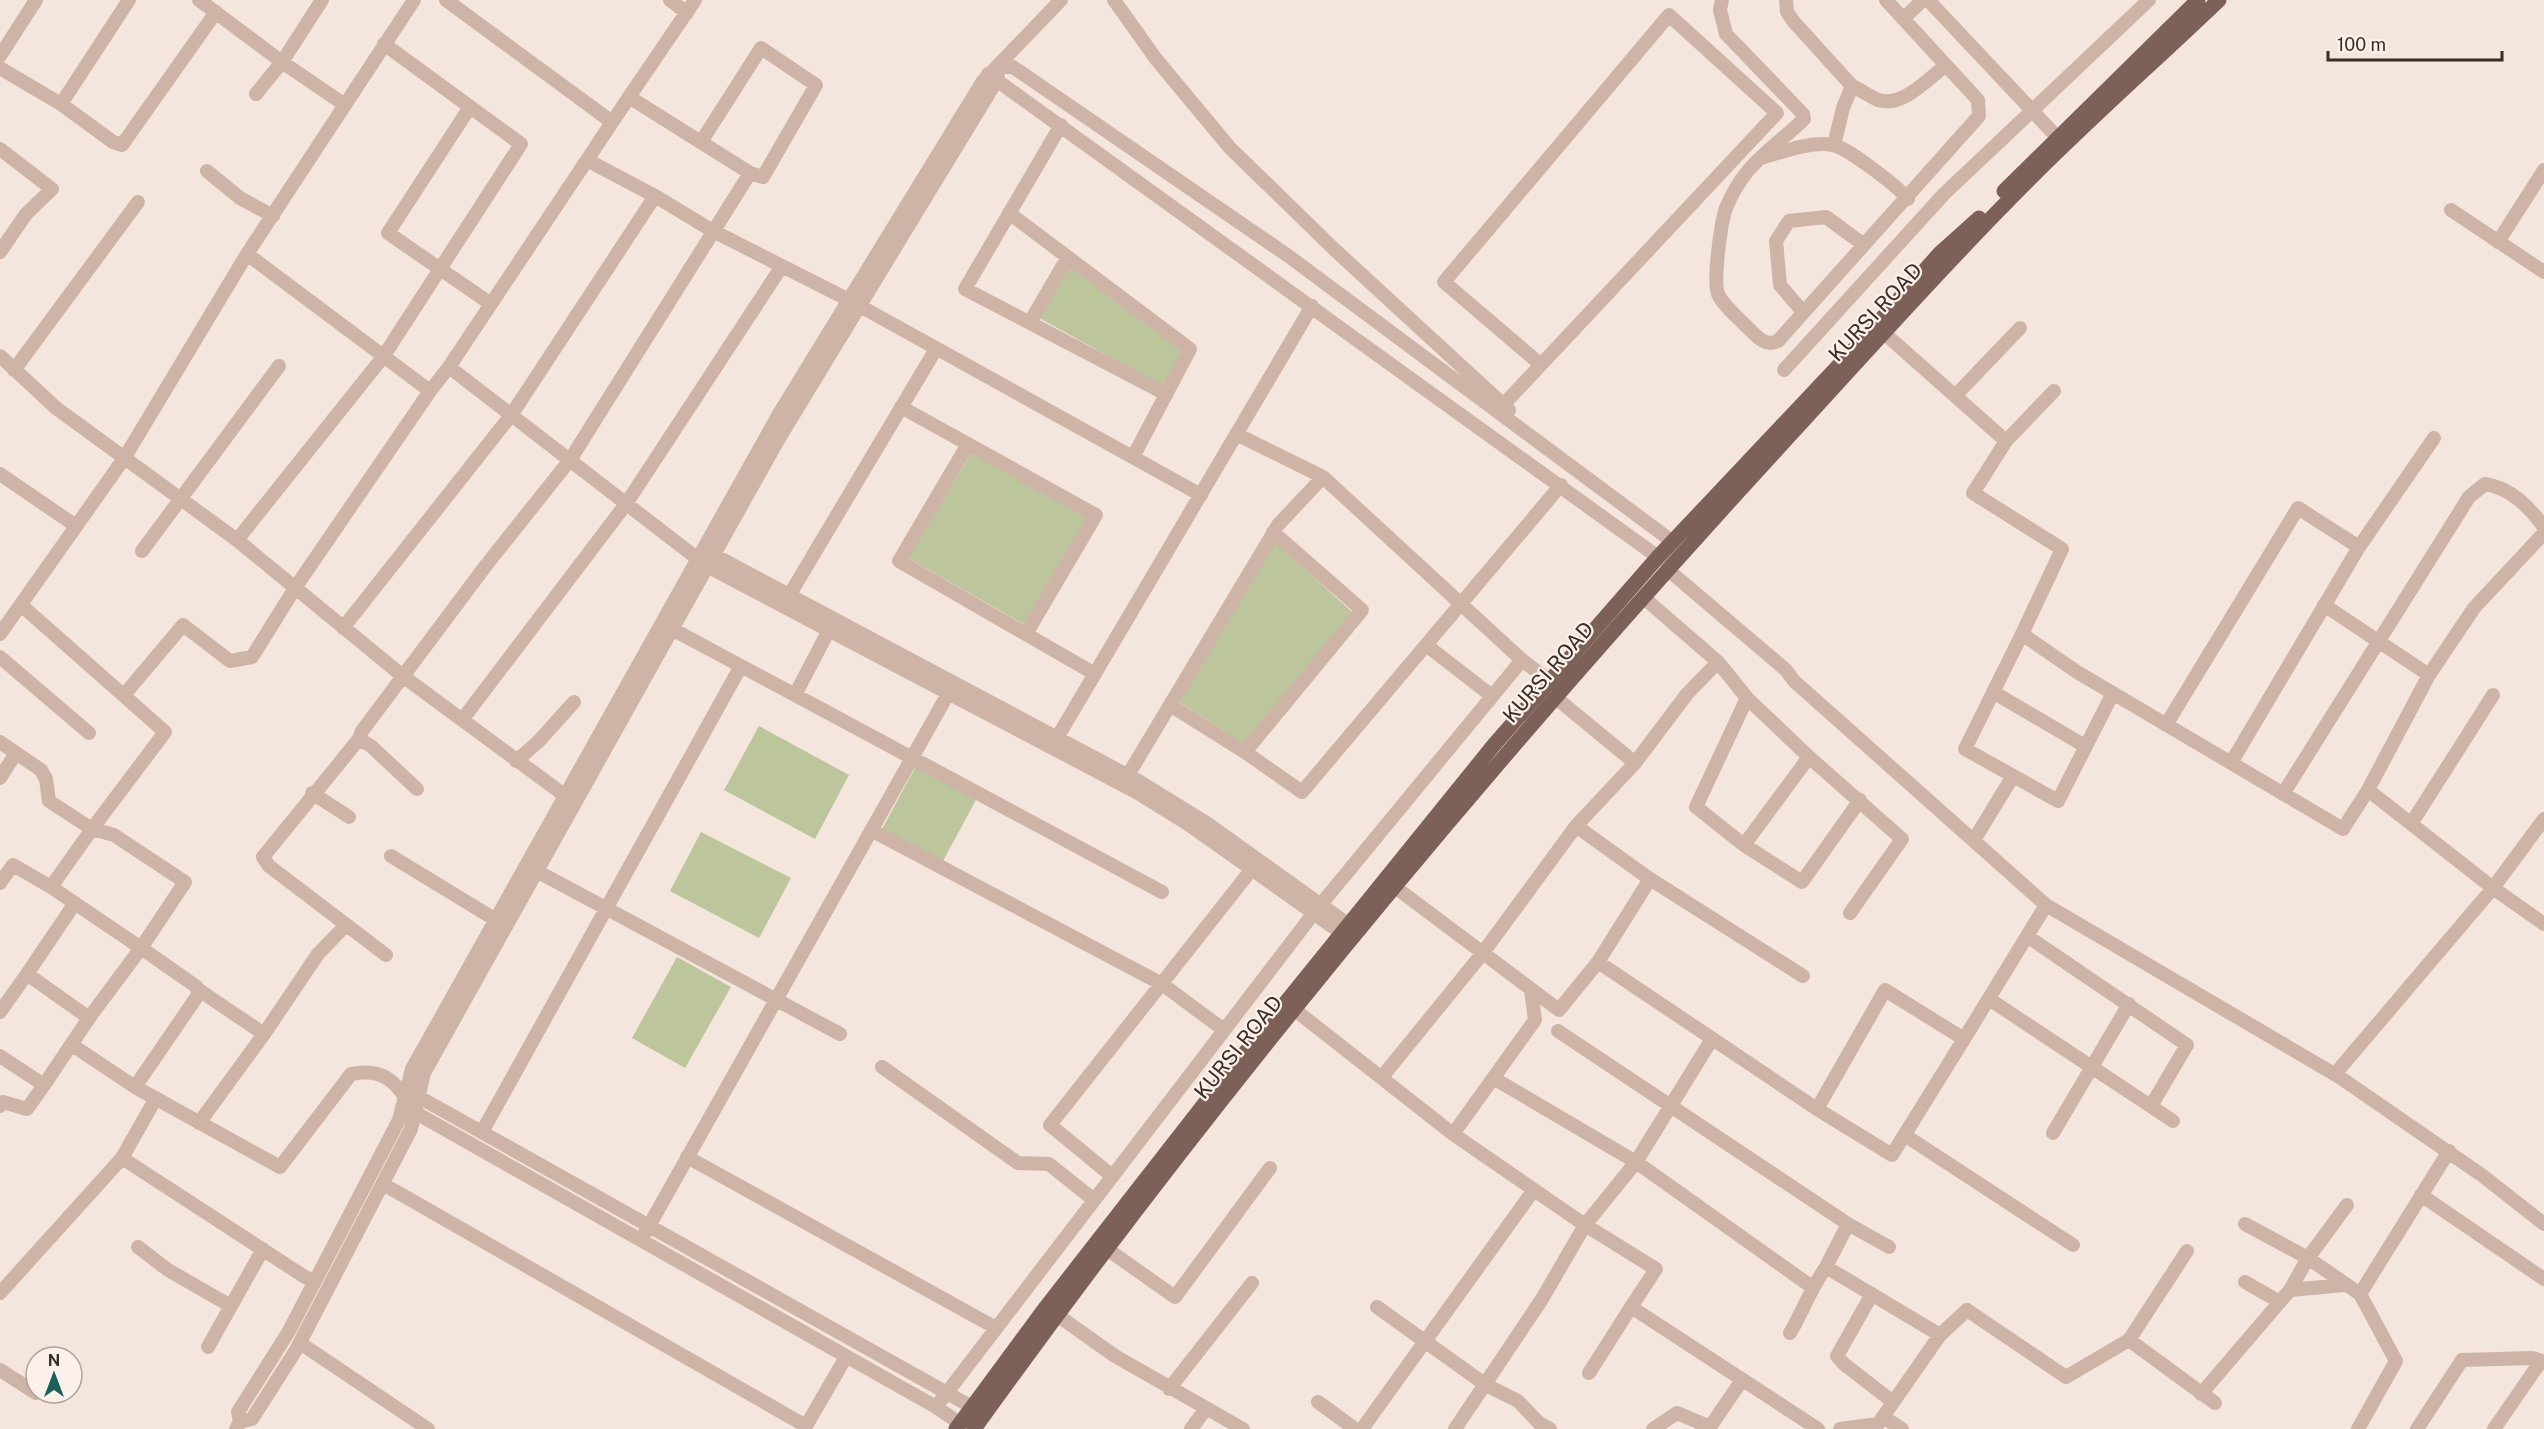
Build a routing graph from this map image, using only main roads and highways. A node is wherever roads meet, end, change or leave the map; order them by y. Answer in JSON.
{"nodes":[{"id":1,"x":2198,"y":0,"type":"edge"},
{"id":2,"x":2219,"y":0,"type":"edge"},
{"id":3,"x":1888,"y":324,"type":"junction"},
{"id":4,"x":1775,"y":442,"type":"junction"},
{"id":5,"x":1667,"y":561,"type":"junction"},
{"id":6,"x":1350,"y":932,"type":"junction"},
{"id":7,"x":1051,"y":1311,"type":"junction"},
{"id":8,"x":964,"y":1428,"type":"edge"}],
"edges":[{"from":1,"to":3,"type":"main road","name":"KURSI ROAD"},
{"from":2,"to":3,"type":"main road","name":"KURSI ROAD"},
{"from":3,"to":4,"type":"main road","name":"KURSI ROAD"},
{"from":4,"to":5,"type":"main road","name":"KURSI ROAD"},
{"from":4,"to":5,"type":"main road","name":"KURSI ROAD"},
{"from":5,"to":6,"type":"main road","name":"KURSI ROAD"},
{"from":5,"to":6,"type":"main road","name":"KURSI ROAD"},
{"from":6,"to":7,"type":"main road","name":"KURSI ROAD"},
{"from":6,"to":7,"type":"main road","name":"KURSI ROAD"},
{"from":7,"to":8,"type":"main road","name":"KURSI ROAD"}]}
